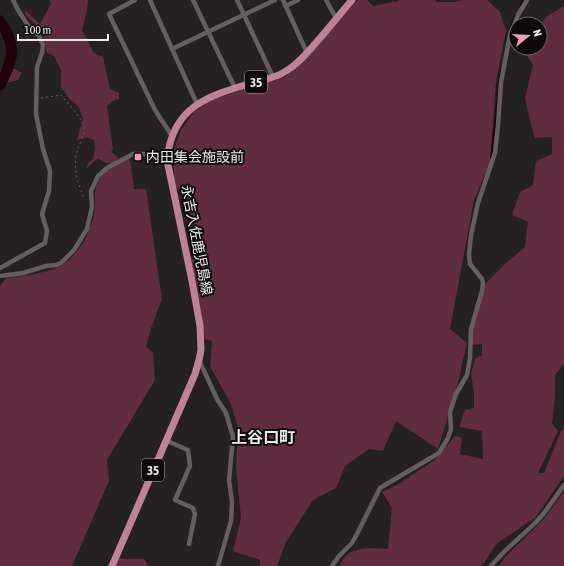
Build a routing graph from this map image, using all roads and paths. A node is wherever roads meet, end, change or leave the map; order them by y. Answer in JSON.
{"nodes":[{"id":1,"x":13,"y":0,"type":"edge"},
{"id":2,"x":135,"y":0,"type":"edge"},
{"id":3,"x":150,"y":0,"type":"edge"},
{"id":4,"x":193,"y":0,"type":"edge"},
{"id":5,"x":237,"y":0,"type":"edge"},
{"id":6,"x":275,"y":0,"type":"edge"},
{"id":7,"x":283,"y":0,"type":"edge"},
{"id":8,"x":298,"y":0,"type":"edge"},
{"id":9,"x":326,"y":0,"type":"edge"},
{"id":10,"x":352,"y":0,"type":"edge"},
{"id":11,"x":527,"y":0,"type":"edge"},
{"id":12,"x":286,"y":6,"type":"junction"},
{"id":13,"x":244,"y":16,"type":"junction"},
{"id":14,"x":336,"y":18,"type":"junction"},
{"id":15,"x":209,"y":33,"type":"junction"},
{"id":16,"x":172,"y":50,"type":"junction"},
{"id":17,"x":307,"y":53,"type":"junction"},
{"id":18,"x":273,"y":77,"type":"junction"},
{"id":19,"x":235,"y":88,"type":"junction"},
{"id":20,"x":37,"y":98,"type":"junction"},
{"id":21,"x":197,"y":104,"type":"junction"},
{"id":22,"x":172,"y":136,"type":"junction"},
{"id":23,"x":167,"y":160,"type":"junction"},
{"id":24,"x":91,"y":209,"type":"junction"},
{"id":25,"x":0,"y":268,"type":"edge"},
{"id":26,"x":0,"y":276,"type":"edge"},
{"id":27,"x":199,"y":360,"type":"junction"},
{"id":28,"x":166,"y":440,"type":"junction"},
{"id":29,"x":564,"y":484,"type":"edge"},
{"id":30,"x":189,"y":544,"type":"dead end"},
{"id":31,"x":112,"y":566,"type":"edge"},
{"id":32,"x":218,"y":566,"type":"edge"},
{"id":33,"x":332,"y":566,"type":"edge"},
{"id":34,"x":491,"y":566,"type":"edge"}],
"edges":[{"from":1,"to":20,"type":"street"},
{"from":2,"to":22,"type":"street"},
{"from":3,"to":16,"type":"street"},
{"from":4,"to":15,"type":"street"},
{"from":5,"to":13,"type":"street"},
{"from":6,"to":13,"type":"street"},
{"from":7,"to":12,"type":"street"},
{"from":8,"to":12,"type":"street"},
{"from":9,"to":14,"type":"street"},
{"from":10,"to":14,"type":"main road","name":"永吉入佐鹿児島線","number":"35"},
{"from":11,"to":33,"type":"street"},
{"from":12,"to":17,"type":"street"},
{"from":13,"to":15,"type":"street"},
{"from":13,"to":18,"type":"street"},
{"from":14,"to":17,"type":"main road","name":"永吉入佐鹿児島線","number":"35"},
{"from":15,"to":16,"type":"street"},
{"from":15,"to":19,"type":"street"},
{"from":16,"to":21,"type":"street"},
{"from":17,"to":18,"type":"main road","name":"永吉入佐鹿児島線","number":"35"},
{"from":18,"to":19,"type":"main road","name":"永吉入佐鹿児島線","number":"35"},
{"from":19,"to":21,"type":"main road","name":"永吉入佐鹿児島線","number":"35"},
{"from":20,"to":24,"type":"path"},
{"from":20,"to":25,"type":"street"},
{"from":21,"to":22,"type":"main road","name":"永吉入佐鹿児島線","number":"35"},
{"from":22,"to":23,"type":"main road","name":"永吉入佐鹿児島線","number":"35"},
{"from":23,"to":24,"type":"street"},
{"from":23,"to":27,"type":"main road","name":"永吉入佐鹿児島線","number":"35"},
{"from":24,"to":26,"type":"street"},
{"from":27,"to":28,"type":"main road","name":"永吉入佐鹿児島線","number":"35"},
{"from":27,"to":32,"type":"street"},
{"from":28,"to":30,"type":"street"},
{"from":28,"to":31,"type":"main road","name":"永吉入佐鹿児島線","number":"35"},
{"from":29,"to":34,"type":"street"}]}
